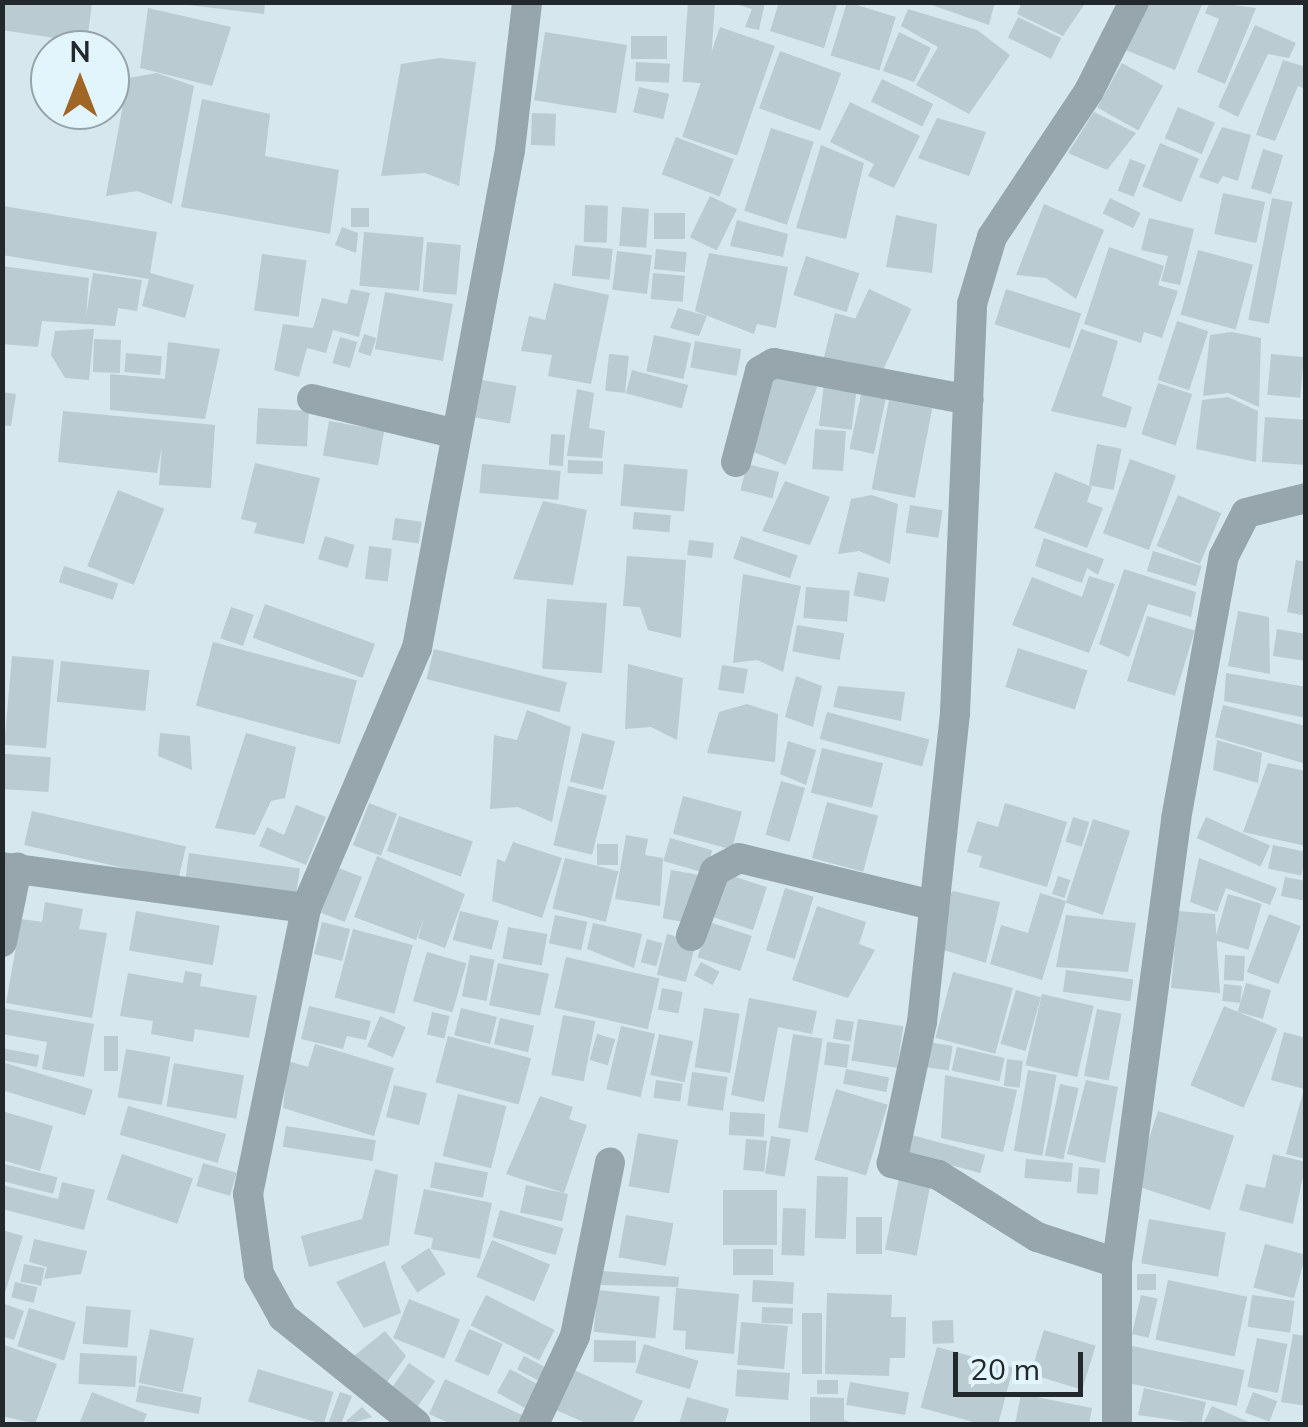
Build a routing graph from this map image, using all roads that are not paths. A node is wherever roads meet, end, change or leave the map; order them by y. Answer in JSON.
{"nodes":[{"id":1,"x":527,"y":2,"type":"edge"},
{"id":2,"x":1134,"y":2,"type":"edge"},
{"id":3,"x":312,"y":399,"type":"dead end"},
{"id":4,"x":969,"y":400,"type":"junction"},
{"id":5,"x":457,"y":434,"type":"junction"},
{"id":6,"x":736,"y":462,"type":"dead end"},
{"id":7,"x":1306,"y":498,"type":"edge"},
{"id":8,"x":10,"y":868,"type":"edge"},
{"id":9,"x":927,"y":904,"type":"junction"},
{"id":10,"x":306,"y":908,"type":"junction"},
{"id":11,"x":692,"y":936,"type":"dead end"},
{"id":12,"x":2,"y":942,"type":"edge"},
{"id":13,"x":610,"y":1162,"type":"dead end"},
{"id":14,"x":1117,"y":1263,"type":"junction"},
{"id":15,"x":416,"y":1424,"type":"edge"},
{"id":16,"x":534,"y":1424,"type":"edge"},
{"id":17,"x":1117,"y":1424,"type":"edge"}],
"edges":[{"from":1,"to":5,"type":"street"},
{"from":2,"to":4,"type":"street"},
{"from":3,"to":5,"type":"street"},
{"from":4,"to":6,"type":"street"},
{"from":4,"to":9,"type":"street"},
{"from":5,"to":10,"type":"street"},
{"from":7,"to":14,"type":"street"},
{"from":8,"to":10,"type":"street"},
{"from":8,"to":12,"type":"street"},
{"from":9,"to":11,"type":"street"},
{"from":9,"to":14,"type":"street"},
{"from":10,"to":15,"type":"street"},
{"from":13,"to":16,"type":"street"},
{"from":14,"to":17,"type":"street"}]}
